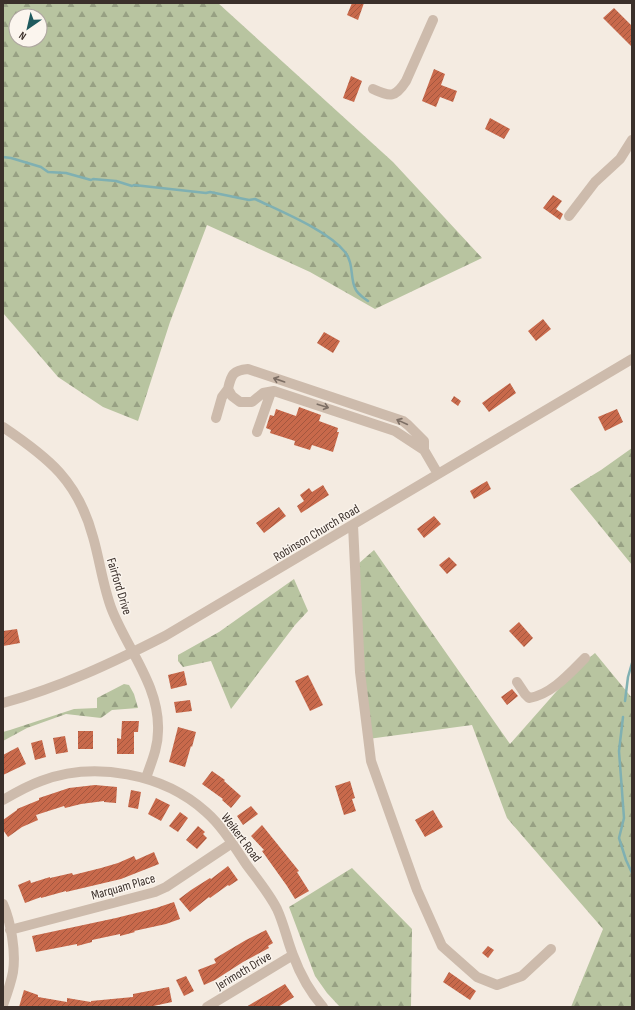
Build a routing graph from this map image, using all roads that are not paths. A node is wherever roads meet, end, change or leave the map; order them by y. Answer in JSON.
{"nodes":[{"id":1,"x":433,"y":20,"type":"dead end"},
{"id":2,"x":373,"y":89,"type":"dead end"},
{"id":3,"x":632,"y":140,"type":"edge"},
{"id":4,"x":569,"y":216,"type":"dead end"},
{"id":5,"x":632,"y":359,"type":"edge"},
{"id":6,"x":228,"y":389,"type":"junction"},
{"id":7,"x":270,"y":392,"type":"junction"},
{"id":8,"x":216,"y":418,"type":"dead end"},
{"id":9,"x":3,"y":427,"type":"edge"},
{"id":10,"x":257,"y":432,"type":"dead end"},
{"id":11,"x":424,"y":450,"type":"junction"},
{"id":12,"x":438,"y":474,"type":"junction"},
{"id":13,"x":353,"y":525,"type":"junction"},
{"id":14,"x":133,"y":652,"type":"junction"},
{"id":15,"x":585,"y":658,"type":"dead end"},
{"id":16,"x":516,"y":682,"type":"dead end"},
{"id":17,"x":3,"y":703,"type":"edge"},
{"id":18,"x":146,"y":778,"type":"junction"},
{"id":19,"x":3,"y":800,"type":"edge"},
{"id":20,"x":232,"y":843,"type":"junction"},
{"id":21,"x":3,"y":904,"type":"edge"},
{"id":22,"x":10,"y":930,"type":"junction"},
{"id":23,"x":551,"y":949,"type":"dead end"},
{"id":24,"x":293,"y":955,"type":"junction"},
{"id":25,"x":3,"y":1005,"type":"edge"},
{"id":26,"x":207,"y":1007,"type":"edge"},
{"id":27,"x":324,"y":1007,"type":"edge"}],
"edges":[{"from":1,"to":2,"type":"street"},
{"from":3,"to":4,"type":"street"},
{"from":5,"to":12,"type":"street","name":"Robinson Church Road"},
{"from":6,"to":7,"type":"street"},
{"from":6,"to":8,"type":"street"},
{"from":11,"to":6,"type":"street","one_way":true},
{"from":7,"to":10,"type":"street"},
{"from":7,"to":11,"type":"street","one_way":true},
{"from":9,"to":14,"type":"street","name":"Fairford Drive"},
{"from":11,"to":12,"type":"street"},
{"from":12,"to":13,"type":"street","name":"Robinson Church Road"},
{"from":13,"to":14,"type":"street","name":"Robinson Church Road"},
{"from":13,"to":23,"type":"street"},
{"from":14,"to":17,"type":"street","name":"Robinson Church Road"},
{"from":14,"to":18,"type":"street","name":"Fairford Drive"},
{"from":15,"to":16,"type":"street"},
{"from":18,"to":19,"type":"street","name":"Weikert Road"},
{"from":18,"to":20,"type":"street","name":"Weikert Road"},
{"from":20,"to":22,"type":"street","name":"Marquam Place"},
{"from":20,"to":24,"type":"street","name":"Weikert Road"},
{"from":21,"to":22,"type":"street"},
{"from":22,"to":25,"type":"street"},
{"from":24,"to":26,"type":"street","name":"Jerimoth Drive"},
{"from":24,"to":27,"type":"street","name":"Weikert Road"}]}
